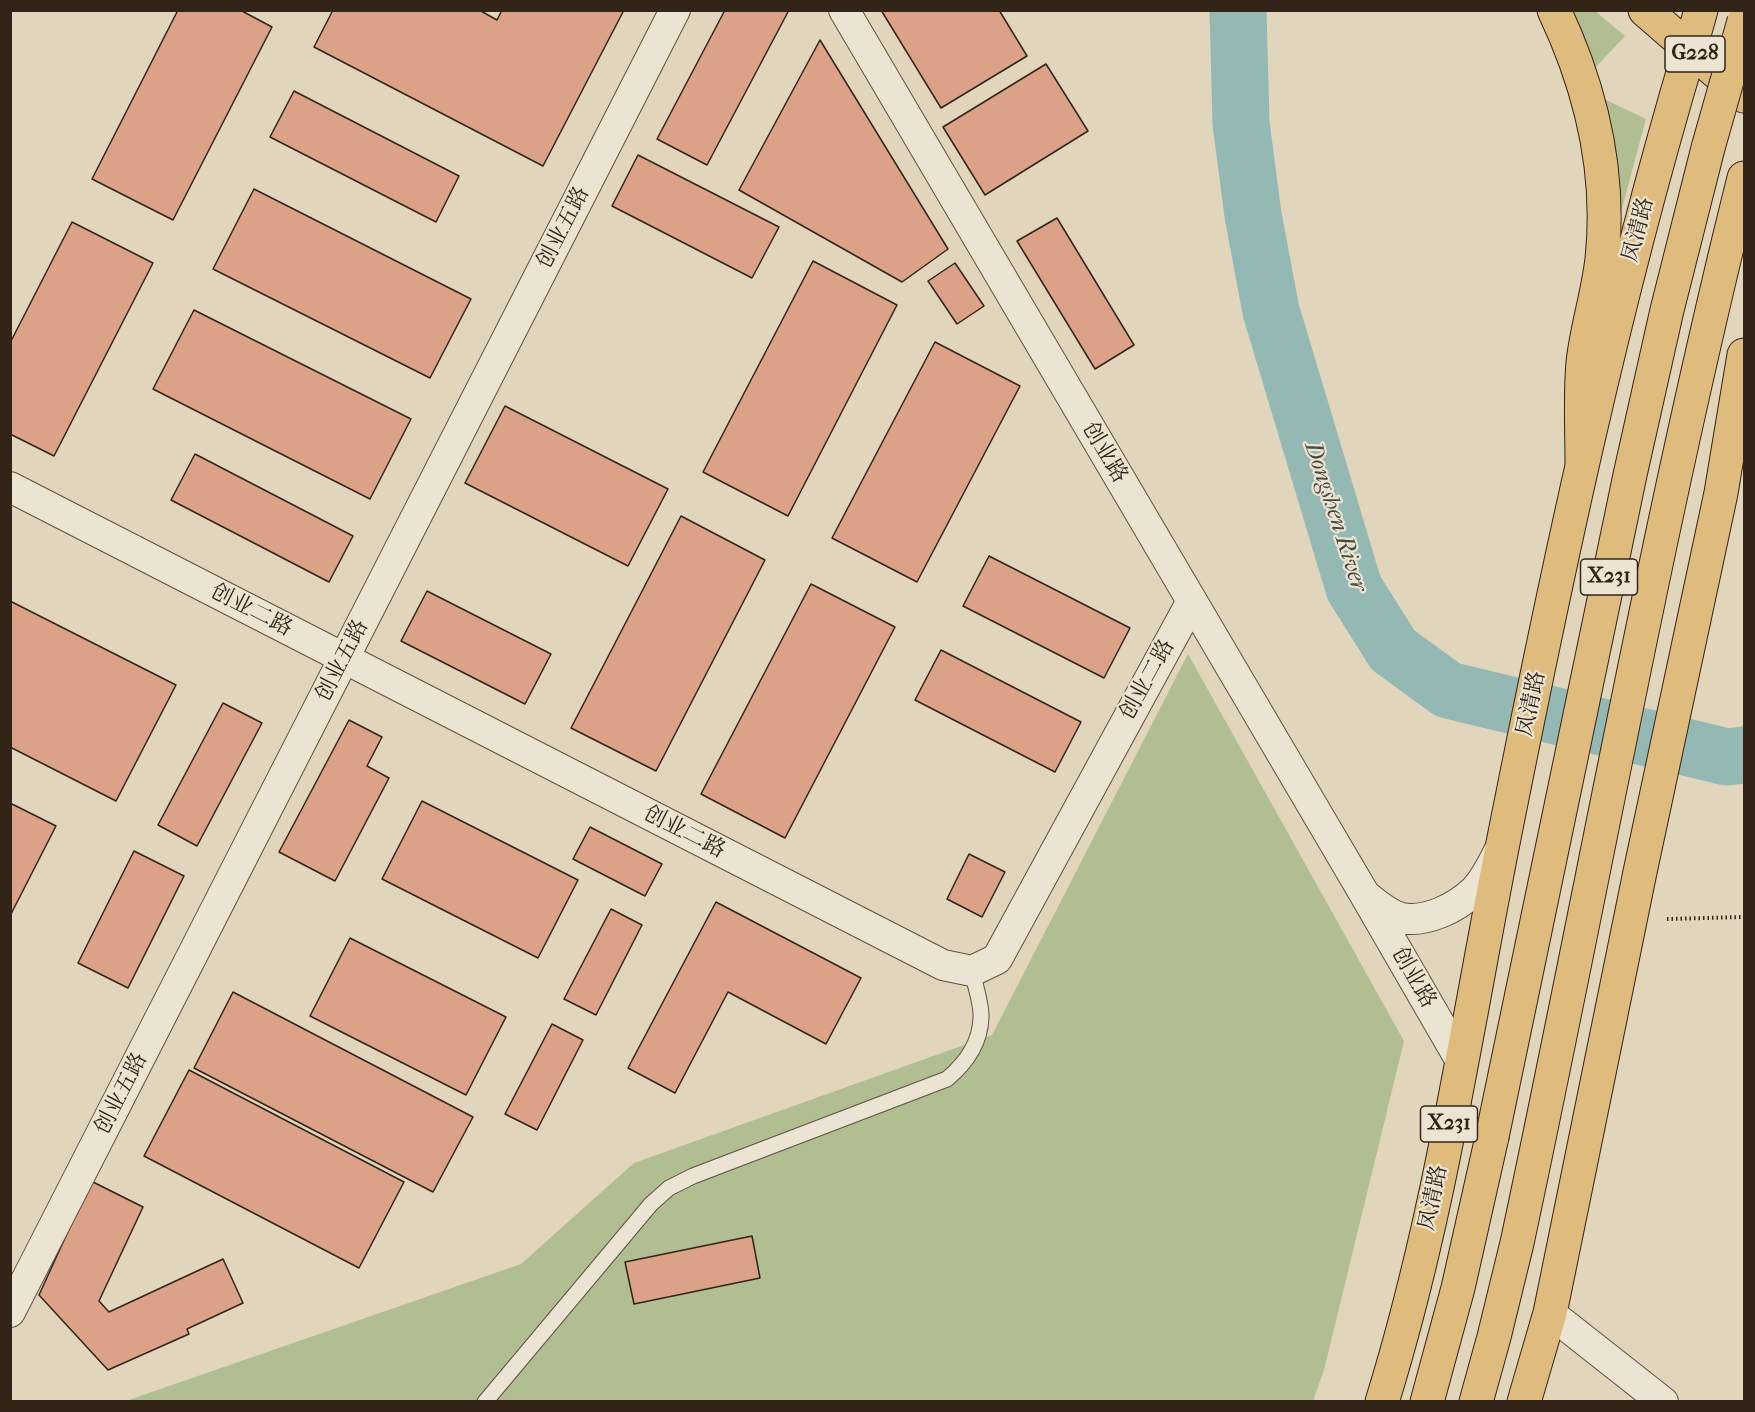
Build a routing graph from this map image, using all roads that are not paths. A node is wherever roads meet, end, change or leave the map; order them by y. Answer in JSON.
{"nodes":[{"id":1,"x":675,"y":10,"type":"edge"},
{"id":2,"x":844,"y":10,"type":"edge"},
{"id":3,"x":1554,"y":10,"type":"edge"},
{"id":4,"x":1645,"y":10,"type":"edge"},
{"id":5,"x":1701,"y":10,"type":"edge"},
{"id":6,"x":1732,"y":10,"type":"edge"},
{"id":7,"x":1744,"y":21,"type":"edge"},
{"id":8,"x":1690,"y":49,"type":"junction"},
{"id":9,"x":1744,"y":96,"type":"edge"},
{"id":10,"x":1744,"y":178,"type":"edge"},
{"id":11,"x":1744,"y":355,"type":"edge"},
{"id":12,"x":1744,"y":449,"type":"edge"},
{"id":13,"x":1582,"y":463,"type":"junction"},
{"id":14,"x":10,"y":487,"type":"edge"},
{"id":15,"x":1721,"y":493,"type":"junction"},
{"id":16,"x":1192,"y":601,"type":"junction"},
{"id":17,"x":344,"y":658,"type":"junction"},
{"id":18,"x":1503,"y":843,"type":"junction"},
{"id":19,"x":1365,"y":895,"type":"junction"},
{"id":20,"x":972,"y":971,"type":"junction"},
{"id":21,"x":1461,"y":1061,"type":"junction"},
{"id":22,"x":10,"y":1312,"type":"edge"},
{"id":23,"x":1550,"y":1313,"type":"junction"},
{"id":24,"x":485,"y":1401,"type":"edge"},
{"id":25,"x":1382,"y":1401,"type":"edge"},
{"id":26,"x":1427,"y":1401,"type":"edge"},
{"id":27,"x":1476,"y":1401,"type":"edge"},
{"id":28,"x":1524,"y":1401,"type":"edge"},
{"id":29,"x":1663,"y":1401,"type":"edge"}],
"edges":[{"from":1,"to":17,"type":"street","name":"创业五路"},
{"from":2,"to":16,"type":"street","name":"创业路"},
{"from":3,"to":13,"type":"main road"},
{"from":4,"to":8,"type":"main road","number":"G228"},
{"from":5,"to":8,"type":"main road","name":"凤清路","number":"G228"},
{"from":6,"to":7,"type":"main road","number":"G228"},
{"from":7,"to":26,"type":"main road","name":"凤清路","number":"X231","bridge":true},
{"from":8,"to":9,"type":"main road","number":"G228"},
{"from":8,"to":13,"type":"main road","name":"凤清路","number":"X231"},
{"from":10,"to":27,"type":"main road","number":"X231"},
{"from":11,"to":15,"type":"main road"},
{"from":12,"to":15,"type":"main road"},
{"from":13,"to":18,"type":"main road","name":"凤清路","number":"X231"},
{"from":14,"to":17,"type":"street","name":"创业二路"},
{"from":15,"to":23,"type":"main road"},
{"from":16,"to":19,"type":"street","name":"创业路"},
{"from":16,"to":20,"type":"street","name":"创业二路"},
{"from":17,"to":20,"type":"street","name":"创业二路"},
{"from":17,"to":22,"type":"street","name":"创业五路"},
{"from":18,"to":19,"type":"street","name":"创业路"},
{"from":18,"to":21,"type":"main road","name":"凤清路","number":"X231"},
{"from":19,"to":21,"type":"street","name":"创业路"},
{"from":20,"to":24,"type":"lane"},
{"from":21,"to":25,"type":"main road","name":"凤清路","number":"X231"},
{"from":23,"to":28,"type":"main road"},
{"from":23,"to":29,"type":"street"}]}
